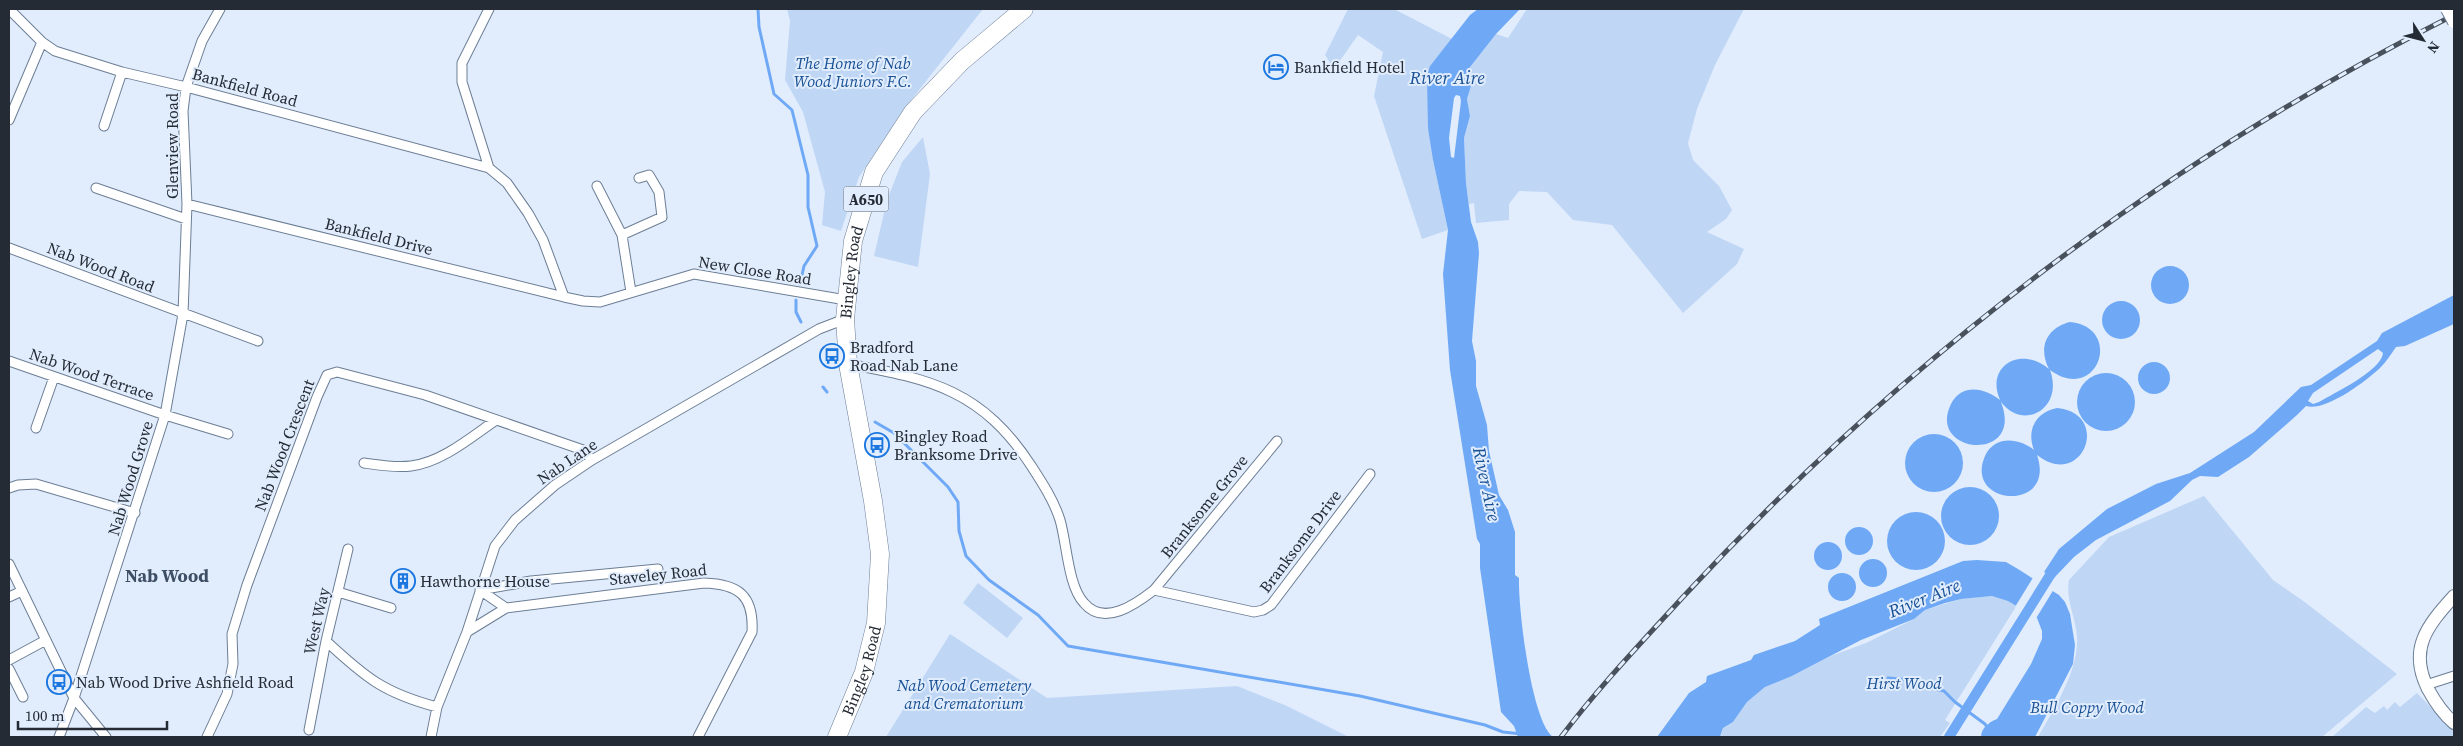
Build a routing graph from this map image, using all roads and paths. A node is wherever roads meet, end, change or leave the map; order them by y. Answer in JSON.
{"nodes":[{"id":1,"x":9,"y":9,"type":"edge"},
{"id":2,"x":220,"y":9,"type":"edge"},
{"id":3,"x":489,"y":9,"type":"edge"},
{"id":4,"x":1024,"y":9,"type":"edge"},
{"id":5,"x":2447,"y":9,"type":"edge"},
{"id":6,"x":2454,"y":22,"type":"edge"},
{"id":7,"x":42,"y":42,"type":"junction"},
{"id":8,"x":122,"y":72,"type":"junction"},
{"id":9,"x":186,"y":87,"type":"junction"},
{"id":10,"x":9,"y":120,"type":"edge"},
{"id":11,"x":104,"y":126,"type":"dead end"},
{"id":12,"x":489,"y":168,"type":"junction"},
{"id":13,"x":639,"y":178,"type":"dead end"},
{"id":14,"x":597,"y":186,"type":"dead end"},
{"id":15,"x":96,"y":188,"type":"dead end"},
{"id":16,"x":186,"y":204,"type":"junction"},
{"id":17,"x":186,"y":219,"type":"junction"},
{"id":18,"x":622,"y":235,"type":"junction"},
{"id":19,"x":9,"y":248,"type":"edge"},
{"id":20,"x":186,"y":260,"type":"joint"},
{"id":21,"x":631,"y":292,"type":"junction"},
{"id":22,"x":564,"y":297,"type":"junction"},
{"id":23,"x":846,"y":300,"type":"junction"},
{"id":24,"x":183,"y":314,"type":"junction"},
{"id":25,"x":845,"y":319,"type":"junction"},
{"id":26,"x":258,"y":341,"type":"dead end"},
{"id":27,"x":9,"y":361,"type":"edge"},
{"id":28,"x":848,"y":364,"type":"junction"},
{"id":29,"x":54,"y":377,"type":"junction"},
{"id":30,"x":165,"y":415,"type":"junction"},
{"id":31,"x":496,"y":420,"type":"junction"},
{"id":32,"x":36,"y":428,"type":"dead end"},
{"id":33,"x":228,"y":434,"type":"dead end"},
{"id":34,"x":1277,"y":441,"type":"dead end"},
{"id":35,"x":592,"y":460,"type":"junction"},
{"id":36,"x":364,"y":463,"type":"dead end"},
{"id":37,"x":1370,"y":474,"type":"dead end"},
{"id":38,"x":9,"y":488,"type":"edge"},
{"id":39,"x":135,"y":513,"type":"junction"},
{"id":40,"x":348,"y":549,"type":"dead end"},
{"id":41,"x":9,"y":564,"type":"edge"},
{"id":42,"x":658,"y":569,"type":"dead end"},
{"id":43,"x":480,"y":590,"type":"junction"},
{"id":44,"x":1154,"y":590,"type":"junction"},
{"id":45,"x":22,"y":591,"type":"junction"},
{"id":46,"x":338,"y":592,"type":"junction"},
{"id":47,"x":2454,"y":596,"type":"edge"},
{"id":48,"x":9,"y":597,"type":"edge"},
{"id":49,"x":391,"y":608,"type":"dead end"},
{"id":50,"x":506,"y":608,"type":"junction"},
{"id":51,"x":467,"y":632,"type":"junction"},
{"id":52,"x":46,"y":640,"type":"junction"},
{"id":53,"x":326,"y":641,"type":"junction"},
{"id":54,"x":9,"y":660,"type":"edge"},
{"id":55,"x":9,"y":669,"type":"edge"},
{"id":56,"x":2454,"y":676,"type":"edge"},
{"id":57,"x":2426,"y":685,"type":"junction"},
{"id":58,"x":23,"y":698,"type":"dead end"},
{"id":59,"x":74,"y":698,"type":"junction"},
{"id":60,"x":438,"y":708,"type":"junction"},
{"id":61,"x":2454,"y":723,"type":"edge"},
{"id":62,"x":309,"y":730,"type":"dead end"},
{"id":63,"x":58,"y":737,"type":"edge"},
{"id":64,"x":106,"y":737,"type":"edge"},
{"id":65,"x":207,"y":737,"type":"edge"},
{"id":66,"x":431,"y":737,"type":"edge"},
{"id":67,"x":698,"y":737,"type":"edge"},
{"id":68,"x":837,"y":737,"type":"edge"}],
"edges":[{"from":1,"to":7,"type":"street","name":"Bankfield Road"},
{"from":2,"to":9,"type":"street","name":"Glenview Road"},
{"from":3,"to":12,"type":"street"},
{"from":4,"to":23,"type":"highway","name":"Bingley Road","number":"A650"},
{"from":5,"to":6,"type":"street","bridge":true},
{"from":7,"to":8,"type":"street","name":"Bankfield Road"},
{"from":7,"to":10,"type":"street"},
{"from":8,"to":9,"type":"street","name":"Bankfield Road"},
{"from":8,"to":11,"type":"street"},
{"from":9,"to":12,"type":"street","name":"Bankfield Road"},
{"from":9,"to":16,"type":"street","name":"Glenview Road"},
{"from":12,"to":22,"type":"street"},
{"from":13,"to":18,"type":"street"},
{"from":14,"to":18,"type":"street"},
{"from":15,"to":17,"type":"street"},
{"from":16,"to":17,"type":"street","name":"Glenview Road"},
{"from":16,"to":22,"type":"street","name":"Bankfield Drive"},
{"from":17,"to":20,"type":"street","name":"Glenview Road"},
{"from":18,"to":21,"type":"street"},
{"from":19,"to":24,"type":"street","name":"Nab Wood Road"},
{"from":20,"to":24,"type":"street","name":"Nab Wood Grove"},
{"from":21,"to":22,"type":"street","name":"New Close Road"},
{"from":21,"to":23,"type":"street","name":"New Close Road"},
{"from":23,"to":25,"type":"highway","name":"Bingley Road","number":"A650"},
{"from":24,"to":26,"type":"street","name":"Nab Wood Road"},
{"from":24,"to":30,"type":"street","name":"Nab Wood Grove"},
{"from":25,"to":28,"type":"highway","name":"Bingley Road","number":"A650"},
{"from":25,"to":35,"type":"street","name":"Nab Lane"},
{"from":27,"to":29,"type":"street","name":"Nab Wood Terrace"},
{"from":28,"to":44,"type":"street"},
{"from":28,"to":68,"type":"highway","name":"Bingley Road","number":"A650"},
{"from":29,"to":30,"type":"street","name":"Nab Wood Terrace"},
{"from":29,"to":32,"type":"street"},
{"from":30,"to":33,"type":"street","name":"Nab Wood Terrace"},
{"from":30,"to":39,"type":"street","name":"Nab Wood Grove"},
{"from":31,"to":35,"type":"street","name":"Nab Wood Crescent"},
{"from":31,"to":36,"type":"street"},
{"from":31,"to":65,"type":"street","name":"Nab Wood Crescent"},
{"from":34,"to":44,"type":"street","name":"Branksome Grove"},
{"from":35,"to":43,"type":"street","name":"Nab Lane"},
{"from":37,"to":44,"type":"street","name":"Branksome Drive"},
{"from":38,"to":39,"type":"street"},
{"from":39,"to":59,"type":"street","name":"Nab Wood Grove"},
{"from":40,"to":46,"type":"street","name":"West Way"},
{"from":41,"to":45,"type":"street"},
{"from":42,"to":43,"type":"street"},
{"from":43,"to":50,"type":"street"},
{"from":43,"to":51,"type":"street","name":"Nab Lane"},
{"from":45,"to":48,"type":"street"},
{"from":45,"to":52,"type":"street"},
{"from":46,"to":49,"type":"street"},
{"from":46,"to":53,"type":"street","name":"West Way"},
{"from":47,"to":57,"type":"street"},
{"from":50,"to":51,"type":"street","name":"Staveley Road"},
{"from":50,"to":67,"type":"street","name":"Staveley Road"},
{"from":51,"to":60,"type":"street","name":"Nab Lane"},
{"from":52,"to":54,"type":"street"},
{"from":52,"to":59,"type":"street"},
{"from":53,"to":60,"type":"street"},
{"from":53,"to":62,"type":"street","name":"West Way"},
{"from":55,"to":58,"type":"street"},
{"from":56,"to":57,"type":"street"},
{"from":57,"to":61,"type":"street"},
{"from":59,"to":63,"type":"street","name":"Nab Wood Grove"},
{"from":59,"to":64,"type":"street"},
{"from":60,"to":66,"type":"street","name":"Nab Lane"}]}
